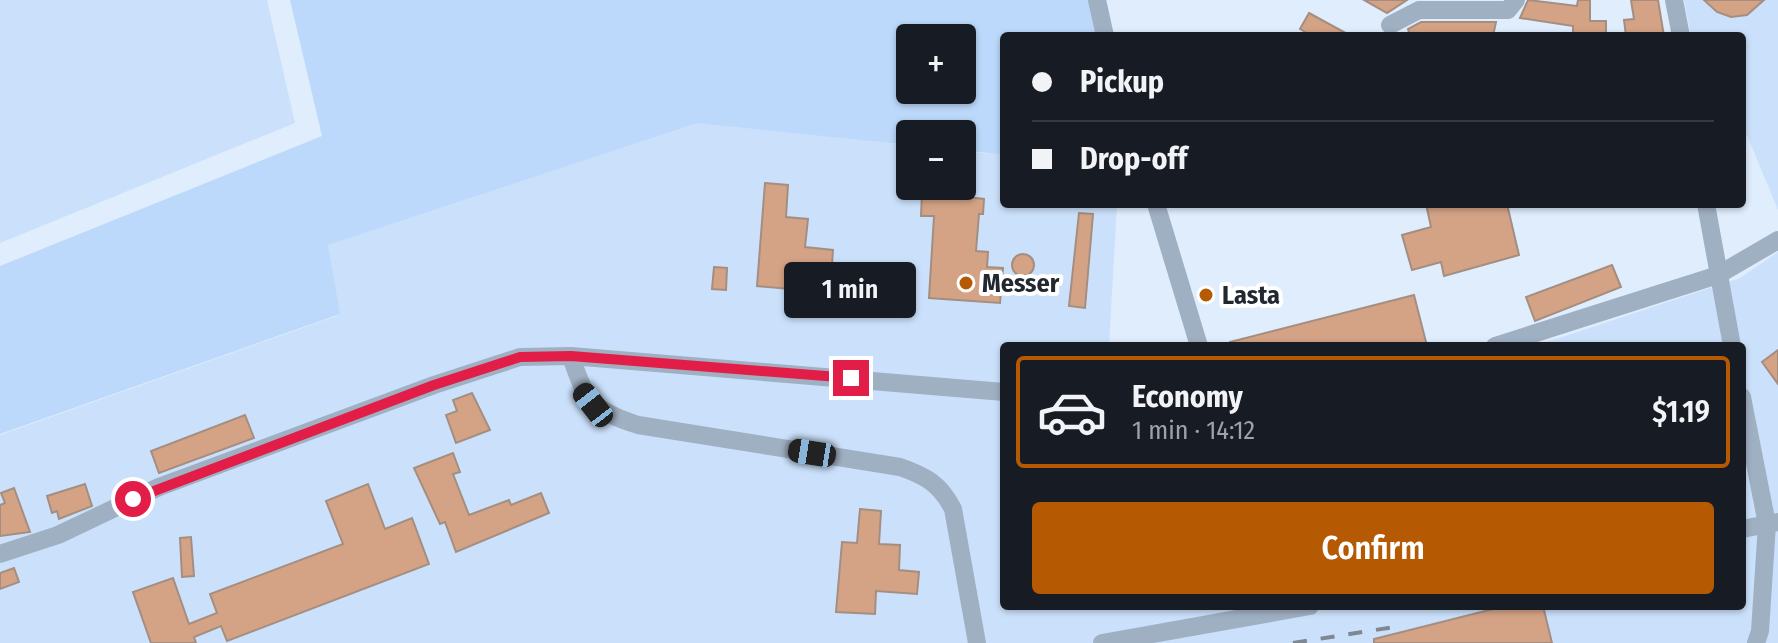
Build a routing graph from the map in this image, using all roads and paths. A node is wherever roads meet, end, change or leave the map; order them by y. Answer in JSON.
{"nodes":[{"id":1,"x":1097,"y":0,"type":"edge"},
{"id":2,"x":1516,"y":0,"type":"edge"},
{"id":3,"x":1674,"y":0,"type":"edge"},
{"id":4,"x":1390,"y":25,"type":"dead end"},
{"id":5,"x":1104,"y":32,"type":"edge"},
{"id":6,"x":1680,"y":32,"type":"edge"},
{"id":7,"x":1157,"y":208,"type":"edge"},
{"id":8,"x":1707,"y":208,"type":"edge"},
{"id":9,"x":1778,"y":240,"type":"edge"},
{"id":10,"x":1718,"y":275,"type":"junction"},
{"id":11,"x":1198,"y":342,"type":"edge"},
{"id":12,"x":1508,"y":342,"type":"edge"},
{"id":13,"x":1731,"y":342,"type":"edge"},
{"id":14,"x":571,"y":356,"type":"junction"},
{"id":15,"x":1000,"y":392,"type":"edge"},
{"id":16,"x":1746,"y":413,"type":"edge"},
{"id":17,"x":1774,"y":524,"type":"edge"},
{"id":18,"x":1746,"y":528,"type":"edge"},
{"id":19,"x":0,"y":554,"type":"edge"},
{"id":20,"x":1288,"y":610,"type":"edge"},
{"id":21,"x":977,"y":643,"type":"edge"},
{"id":22,"x":1102,"y":643,"type":"edge"},
{"id":23,"x":1756,"y":643,"type":"edge"}],
"edges":[{"from":1,"to":5,"type":"street"},
{"from":2,"to":4,"type":"street"},
{"from":3,"to":6,"type":"street"},
{"from":7,"to":11,"type":"street"},
{"from":8,"to":10,"type":"street"},
{"from":9,"to":10,"type":"street"},
{"from":10,"to":12,"type":"street"},
{"from":10,"to":13,"type":"street"},
{"from":14,"to":15,"type":"street"},
{"from":14,"to":19,"type":"street"},
{"from":14,"to":21,"type":"street"},
{"from":16,"to":17,"type":"street"},
{"from":17,"to":18,"type":"street"},
{"from":17,"to":23,"type":"street"},
{"from":20,"to":22,"type":"street"}]}
